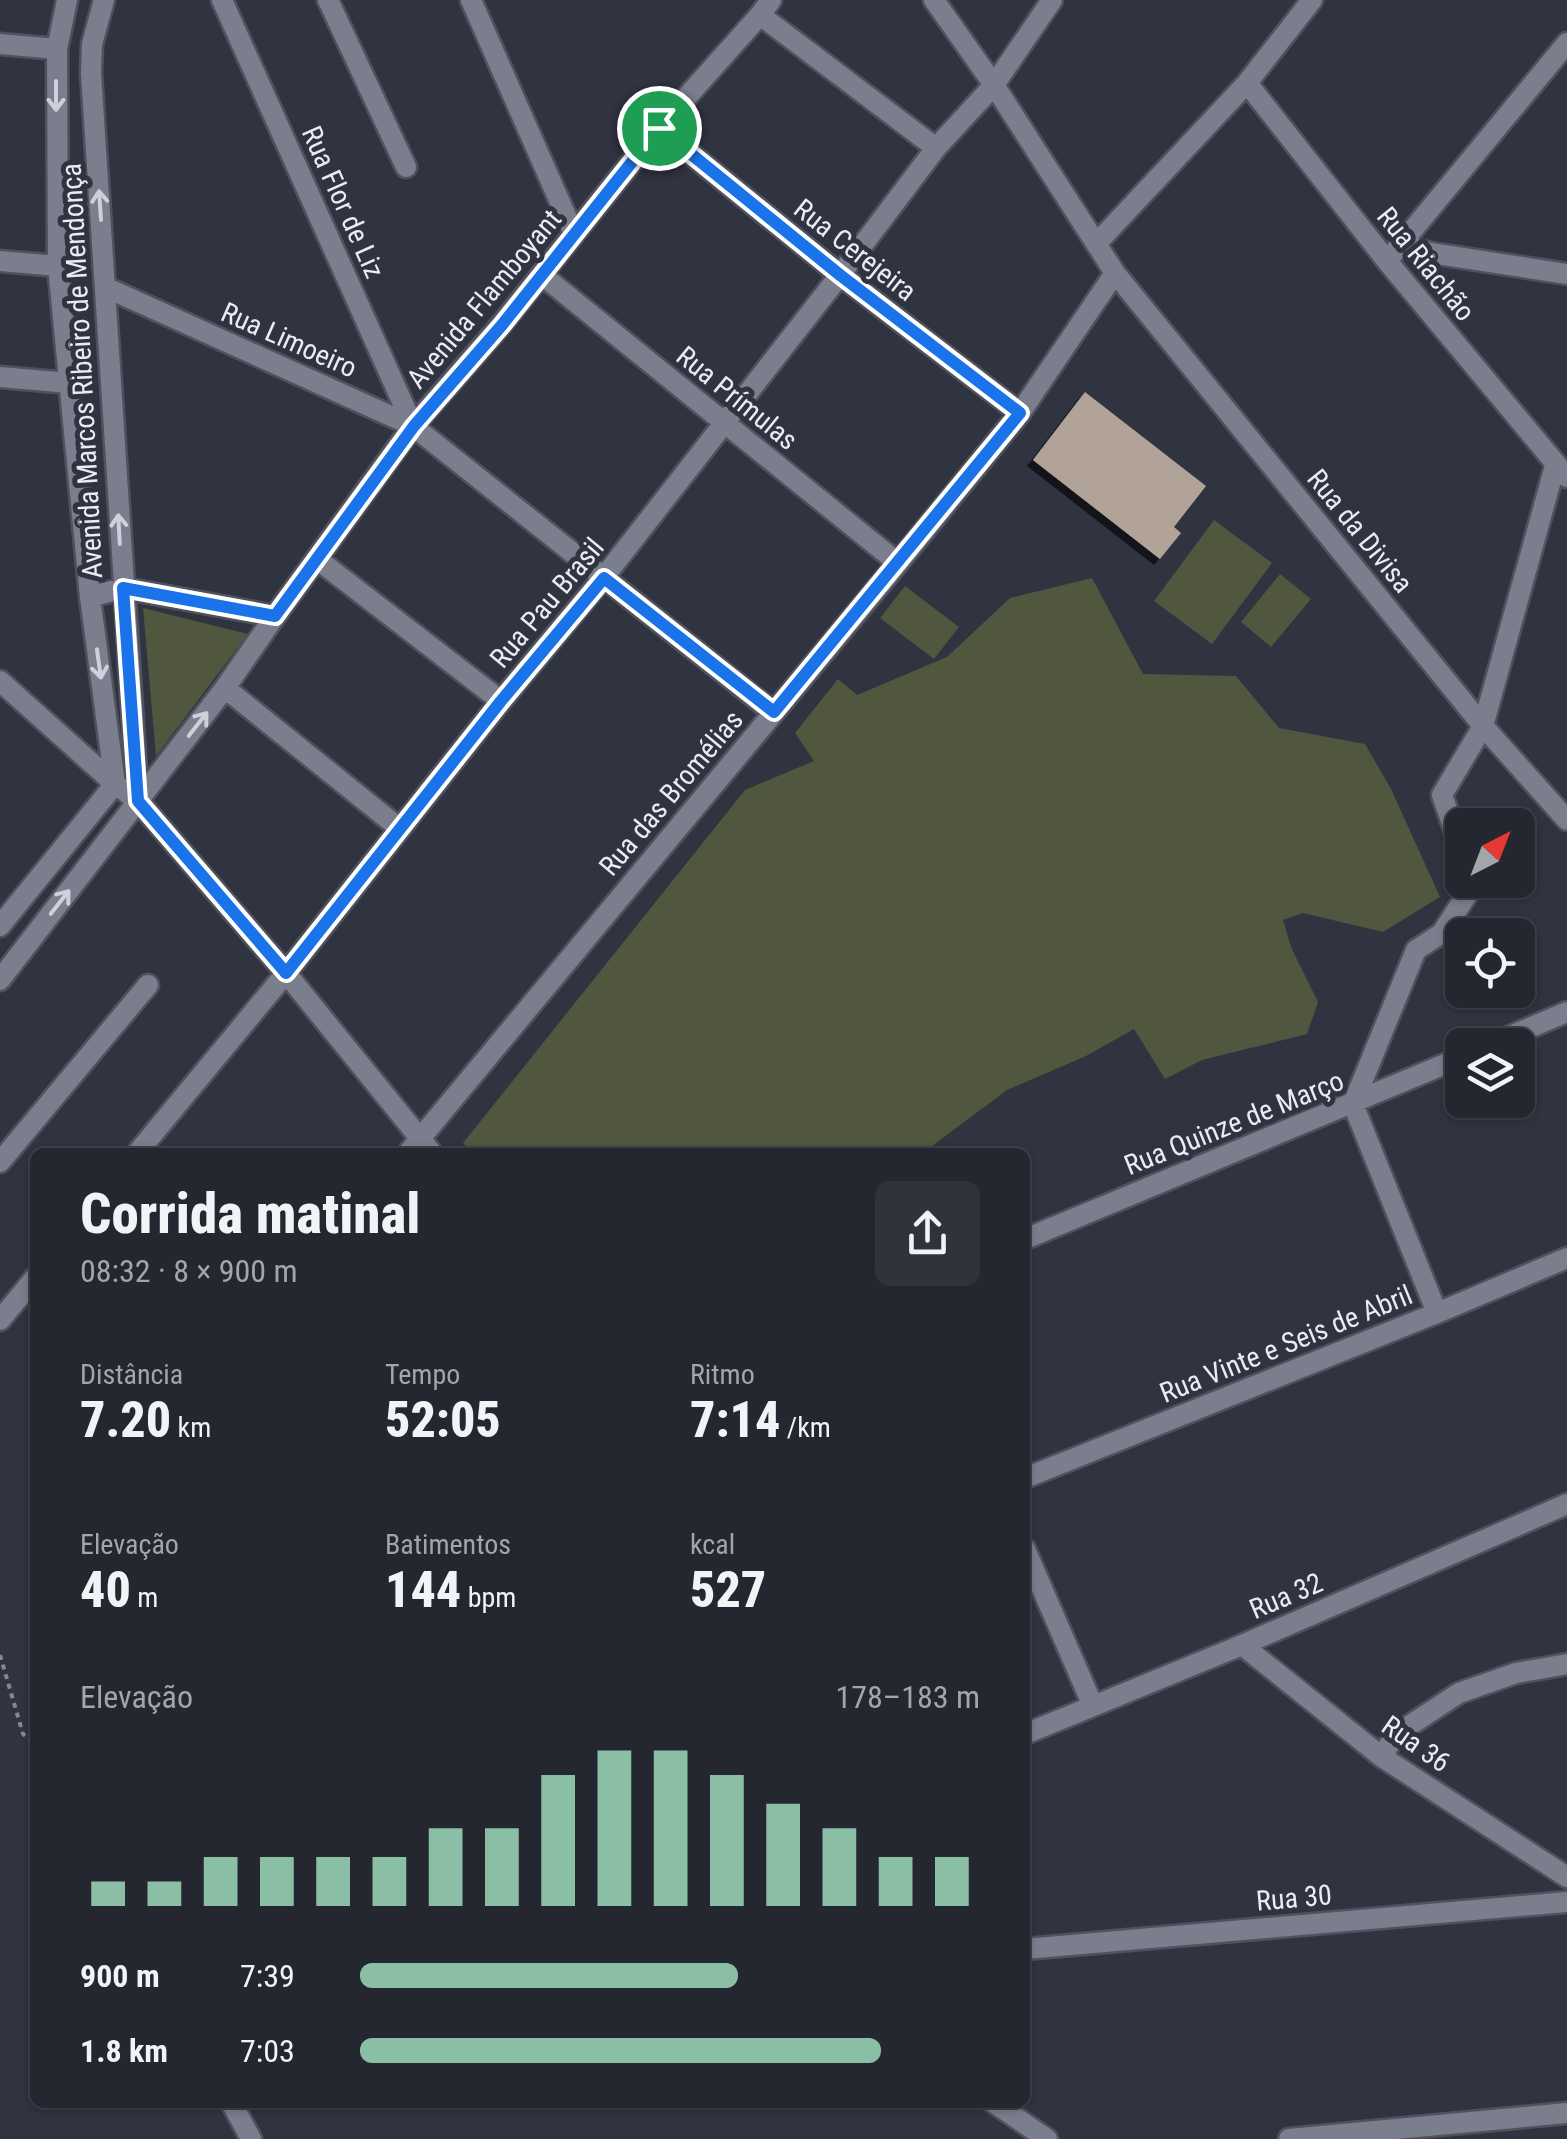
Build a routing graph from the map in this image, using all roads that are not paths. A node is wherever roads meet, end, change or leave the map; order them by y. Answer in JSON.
{"nodes":[{"id":1,"x":67,"y":0,"type":"edge"},
{"id":2,"x":104,"y":0,"type":"edge"},
{"id":3,"x":222,"y":0,"type":"edge"},
{"id":4,"x":328,"y":0,"type":"edge"},
{"id":5,"x":471,"y":0,"type":"edge"},
{"id":6,"x":934,"y":0,"type":"edge"},
{"id":7,"x":1052,"y":0,"type":"edge"},
{"id":8,"x":1312,"y":0,"type":"edge"},
{"id":9,"x":766,"y":8,"type":"edge"},
{"id":10,"x":0,"y":44,"type":"edge"},
{"id":11,"x":1566,"y":47,"type":"edge"},
{"id":12,"x":57,"y":49,"type":"junction"},
{"id":13,"x":1247,"y":82,"type":"junction"},
{"id":14,"x":994,"y":86,"type":"junction"},
{"id":15,"x":659,"y":128,"type":"junction"},
{"id":16,"x":936,"y":148,"type":"junction"},
{"id":17,"x":406,"y":167,"type":"dead end"},
{"id":18,"x":574,"y":234,"type":"junction"},
{"id":19,"x":1096,"y":244,"type":"junction"},
{"id":20,"x":1400,"y":244,"type":"junction"},
{"id":21,"x":0,"y":261,"type":"edge"},
{"id":22,"x":1386,"y":261,"type":"junction"},
{"id":23,"x":58,"y":266,"type":"junction"},
{"id":24,"x":1115,"y":273,"type":"junction"},
{"id":25,"x":542,"y":274,"type":"junction"},
{"id":26,"x":1567,"y":274,"type":"edge"},
{"id":27,"x":840,"y":275,"type":"junction"},
{"id":28,"x":105,"y":287,"type":"junction"},
{"id":29,"x":0,"y":378,"type":"edge"},
{"id":30,"x":69,"y":383,"type":"junction"},
{"id":31,"x":1020,"y":413,"type":"junction"},
{"id":32,"x":724,"y":423,"type":"junction"},
{"id":33,"x":414,"y":426,"type":"junction"},
{"id":34,"x":1561,"y":471,"type":"edge"},
{"id":35,"x":316,"y":559,"type":"junction"},
{"id":36,"x":898,"y":564,"type":"junction"},
{"id":37,"x":604,"y":578,"type":"junction"},
{"id":38,"x":123,"y":588,"type":"junction"},
{"id":39,"x":90,"y":597,"type":"junction"},
{"id":40,"x":275,"y":616,"type":"junction"},
{"id":41,"x":0,"y":681,"type":"edge"},
{"id":42,"x":226,"y":688,"type":"junction"},
{"id":43,"x":501,"y":701,"type":"junction"},
{"id":44,"x":774,"y":712,"type":"junction"},
{"id":45,"x":1483,"y":726,"type":"junction"},
{"id":46,"x":115,"y":784,"type":"junction"},
{"id":47,"x":138,"y":801,"type":"junction"},
{"id":48,"x":1447,"y":808,"type":"edge"},
{"id":49,"x":1567,"y":820,"type":"edge"},
{"id":50,"x":399,"y":828,"type":"junction"},
{"id":51,"x":1465,"y":898,"type":"edge"},
{"id":52,"x":0,"y":926,"type":"edge"},
{"id":53,"x":286,"y":973,"type":"junction"},
{"id":54,"x":0,"y":980,"type":"edge"},
{"id":55,"x":148,"y":984,"type":"dead end"},
{"id":56,"x":1566,"y":1012,"type":"edge"},
{"id":57,"x":1529,"y":1028,"type":"edge"},
{"id":58,"x":1445,"y":1063,"type":"edge"},
{"id":59,"x":1353,"y":1104,"type":"junction"},
{"id":60,"x":141,"y":1148,"type":"edge"},
{"id":61,"x":420,"y":1148,"type":"edge"},
{"id":62,"x":0,"y":1162,"type":"edge"},
{"id":63,"x":1030,"y":1237,"type":"edge"},
{"id":64,"x":1567,"y":1258,"type":"edge"},
{"id":65,"x":30,"y":1284,"type":"edge"},
{"id":66,"x":1437,"y":1313,"type":"junction"},
{"id":67,"x":0,"y":1320,"type":"edge"},
{"id":68,"x":1030,"y":1476,"type":"edge"},
{"id":69,"x":1567,"y":1504,"type":"edge"},
{"id":70,"x":1030,"y":1562,"type":"edge"},
{"id":71,"x":1242,"y":1644,"type":"junction"},
{"id":72,"x":1567,"y":1664,"type":"edge"},
{"id":73,"x":1092,"y":1706,"type":"junction"},
{"id":74,"x":1030,"y":1732,"type":"edge"},
{"id":75,"x":1382,"y":1757,"type":"junction"},
{"id":76,"x":1567,"y":1877,"type":"edge"},
{"id":77,"x":1567,"y":1902,"type":"edge"},
{"id":78,"x":1030,"y":1949,"type":"edge"},
{"id":79,"x":234,"y":2108,"type":"edge"},
{"id":80,"x":1001,"y":2108,"type":"edge"},
{"id":81,"x":1567,"y":2113,"type":"edge"},
{"id":82,"x":252,"y":2139,"type":"edge"},
{"id":83,"x":1047,"y":2139,"type":"edge"},
{"id":84,"x":1288,"y":2139,"type":"edge"}],
"edges":[{"from":1,"to":12,"type":"street","name":"Avenida Marcos Ribeiro de Mendonça"},
{"from":28,"to":2,"type":"street","name":"Avenida Marcos Ribeiro de Mendonça","one_way":true},
{"from":3,"to":33,"type":"street","name":"Rua Flor de Liz"},
{"from":4,"to":17,"type":"street"},
{"from":5,"to":18,"type":"street"},
{"from":6,"to":14,"type":"street","name":"Rua da Divisa"},
{"from":7,"to":14,"type":"street","name":"Rua Pau Brasil"},
{"from":8,"to":13,"type":"street"},
{"from":9,"to":15,"type":"street","name":"Avenida Flamboyant"},
{"from":9,"to":16,"type":"street"},
{"from":10,"to":12,"type":"street"},
{"from":11,"to":20,"type":"street"},
{"from":12,"to":23,"type":"street","name":"Avenida Marcos Ribeiro de Mendonça","one_way":true},
{"from":13,"to":19,"type":"street"},
{"from":13,"to":22,"type":"street","name":"Rua Riachão"},
{"from":14,"to":16,"type":"street","name":"Rua Pau Brasil"},
{"from":14,"to":19,"type":"street","name":"Rua da Divisa"},
{"from":15,"to":18,"type":"street","name":"Avenida Flamboyant"},
{"from":15,"to":27,"type":"street","name":"Rua Cerejeira"},
{"from":16,"to":27,"type":"street","name":"Rua Pau Brasil"},
{"from":18,"to":25,"type":"street","name":"Avenida Flamboyant"},
{"from":19,"to":24,"type":"street","name":"Rua da Divisa"},
{"from":20,"to":22,"type":"street"},
{"from":20,"to":26,"type":"street"},
{"from":21,"to":23,"type":"street"},
{"from":22,"to":34,"type":"street","name":"Rua Riachão"},
{"from":23,"to":30,"type":"street","name":"Avenida Marcos Ribeiro de Mendonça"},
{"from":24,"to":31,"type":"street","name":"Rua das Bromélias"},
{"from":24,"to":45,"type":"street","name":"Rua da Divisa"},
{"from":25,"to":32,"type":"street","name":"Rua Prímulas"},
{"from":25,"to":33,"type":"street","name":"Avenida Flamboyant"},
{"from":27,"to":31,"type":"street","name":"Rua Cerejeira"},
{"from":27,"to":32,"type":"street","name":"Rua Pau Brasil"},
{"from":28,"to":33,"type":"street","name":"Rua Limoeiro"},
{"from":38,"to":28,"type":"street","name":"Avenida Marcos Ribeiro de Mendonça","one_way":true},
{"from":29,"to":30,"type":"street"},
{"from":30,"to":39,"type":"street","name":"Avenida Marcos Ribeiro de Mendonça"},
{"from":31,"to":36,"type":"street","name":"Rua das Bromélias"},
{"from":32,"to":36,"type":"street","name":"Rua Prímulas"},
{"from":32,"to":37,"type":"street","name":"Rua Pau Brasil"},
{"from":33,"to":35,"type":"street","name":"Avenida Flamboyant"},
{"from":33,"to":37,"type":"street","name":"Rua Limoeiro"},
{"from":34,"to":45,"type":"street"},
{"from":35,"to":40,"type":"street","name":"Avenida Flamboyant"},
{"from":35,"to":43,"type":"street"},
{"from":36,"to":44,"type":"street","name":"Rua das Bromélias"},
{"from":37,"to":43,"type":"street","name":"Rua Pau Brasil"},
{"from":37,"to":44,"type":"street","name":"Rua Limoeiro"},
{"from":38,"to":39,"type":"street"},
{"from":38,"to":40,"type":"street"},
{"from":38,"to":47,"type":"street","name":"Avenida Marcos Ribeiro de Mendonça"},
{"from":39,"to":46,"type":"street","name":"Avenida Marcos Ribeiro de Mendonça","one_way":true},
{"from":40,"to":42,"type":"street","name":"Avenida Flamboyant"},
{"from":41,"to":46,"type":"street"},
{"from":47,"to":42,"type":"street","name":"Avenida Flamboyant","one_way":true},
{"from":42,"to":50,"type":"street"},
{"from":43,"to":50,"type":"street","name":"Rua Pau Brasil"},
{"from":44,"to":61,"type":"street","name":"Rua das Bromélias"},
{"from":45,"to":48,"type":"street"},
{"from":45,"to":49,"type":"street","name":"Rua da Divisa"},
{"from":46,"to":47,"type":"street"},
{"from":46,"to":52,"type":"street"},
{"from":47,"to":53,"type":"street"},
{"from":54,"to":47,"type":"street","name":"Avenida Flamboyant","one_way":true},
{"from":50,"to":53,"type":"street","name":"Rua Pau Brasil"},
{"from":51,"to":59,"type":"street"},
{"from":53,"to":60,"type":"street","name":"Rua Pau Brasil"},
{"from":53,"to":61,"type":"street"},
{"from":55,"to":62,"type":"street"},
{"from":56,"to":57,"type":"street"},
{"from":58,"to":59,"type":"street","name":"Rua Quinze de Março"},
{"from":59,"to":63,"type":"street","name":"Rua Quinze de Março"},
{"from":59,"to":66,"type":"street"},
{"from":64,"to":66,"type":"street","name":"Rua Vinte e Seis de Abril"},
{"from":65,"to":67,"type":"street"},
{"from":66,"to":68,"type":"street","name":"Rua Vinte e Seis de Abril"},
{"from":69,"to":71,"type":"street","name":"Rua 32"},
{"from":70,"to":73,"type":"street"},
{"from":71,"to":73,"type":"street","name":"Rua 32"},
{"from":71,"to":75,"type":"street","name":"Rua 36"},
{"from":72,"to":75,"type":"street"},
{"from":73,"to":74,"type":"street","name":"Rua 32"},
{"from":75,"to":76,"type":"street","name":"Rua 36"},
{"from":77,"to":78,"type":"street","name":"Rua 30"},
{"from":79,"to":82,"type":"street"},
{"from":80,"to":83,"type":"street"},
{"from":81,"to":84,"type":"street"}]}
